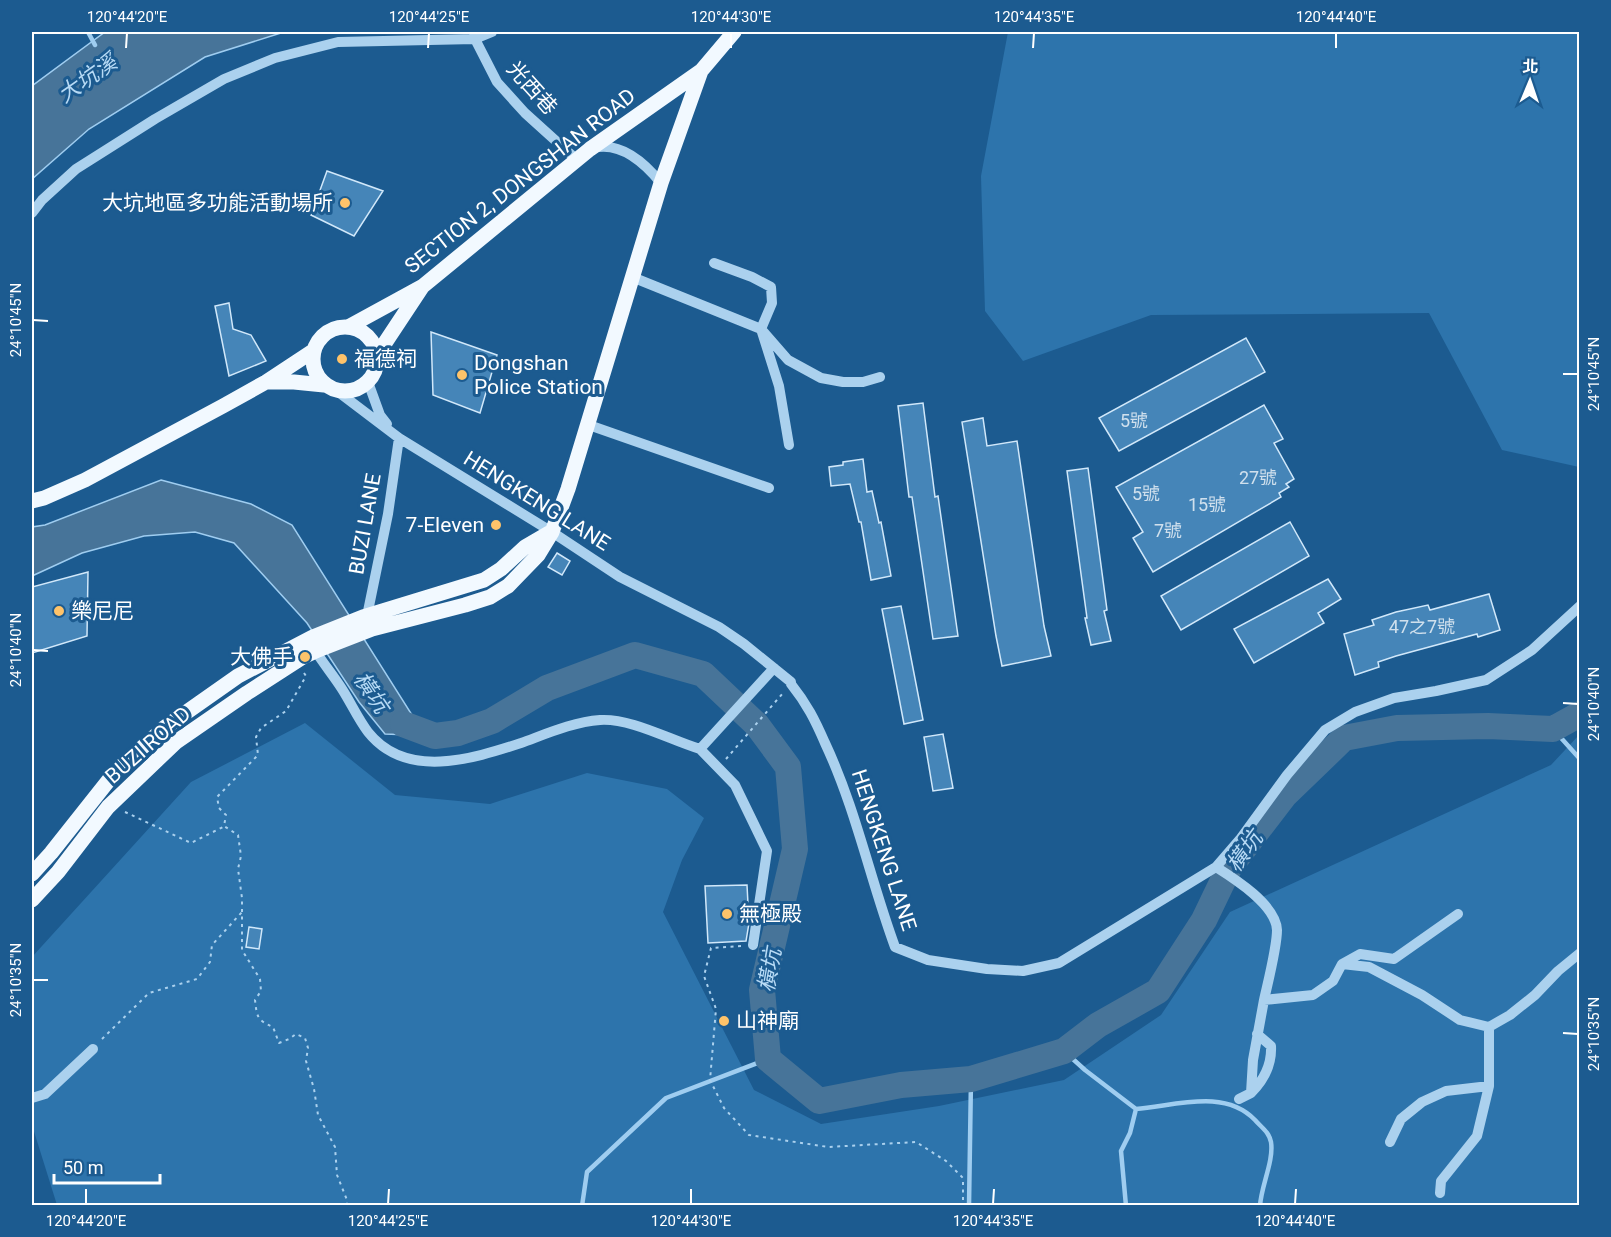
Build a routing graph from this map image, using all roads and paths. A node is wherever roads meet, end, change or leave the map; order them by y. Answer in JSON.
{"nodes":[{"id":1,"x":492,"y":32,"type":"edge"},
{"id":2,"x":734,"y":32,"type":"edge"},
{"id":3,"x":474,"y":35,"type":"edge"},
{"id":4,"x":701,"y":71,"type":"junction"},
{"id":5,"x":590,"y":149,"type":"junction"},
{"id":6,"x":577,"y":160,"type":"junction"},
{"id":7,"x":660,"y":183,"type":"junction"},
{"id":8,"x":32,"y":213,"type":"edge"},
{"id":9,"x":714,"y":263,"type":"dead end"},
{"id":10,"x":632,"y":277,"type":"junction"},
{"id":11,"x":423,"y":286,"type":"junction"},
{"id":12,"x":348,"y":327,"type":"junction"},
{"id":13,"x":761,"y":329,"type":"junction"},
{"id":14,"x":313,"y":351,"type":"junction"},
{"id":15,"x":377,"y":355,"type":"junction"},
{"id":16,"x":880,"y":377,"type":"dead end"},
{"id":17,"x":266,"y":382,"type":"junction"},
{"id":18,"x":368,"y":382,"type":"junction"},
{"id":19,"x":331,"y":388,"type":"junction"},
{"id":20,"x":586,"y":424,"type":"junction"},
{"id":21,"x":399,"y":438,"type":"junction"},
{"id":22,"x":789,"y":445,"type":"dead end"},
{"id":23,"x":769,"y":488,"type":"dead end"},
{"id":24,"x":32,"y":501,"type":"edge"},
{"id":25,"x":552,"y":532,"type":"junction"},
{"id":26,"x":1580,"y":606,"type":"edge"},
{"id":27,"x":367,"y":621,"type":"junction"},
{"id":28,"x":313,"y":644,"type":"junction"},
{"id":29,"x":774,"y":668,"type":"junction"},
{"id":30,"x":791,"y":684,"type":"junction"},
{"id":31,"x":286,"y":711,"type":"dead end"},
{"id":32,"x":700,"y":749,"type":"junction"},
{"id":33,"x":718,"y":767,"type":"junction"},
{"id":34,"x":108,"y":807,"type":"junction"},
{"id":35,"x":224,"y":826,"type":"junction"},
{"id":36,"x":1216,"y":867,"type":"junction"},
{"id":37,"x":32,"y":874,"type":"edge"},
{"id":38,"x":32,"y":900,"type":"edge"},
{"id":39,"x":242,"y":912,"type":"junction"},
{"id":40,"x":1458,"y":914,"type":"dead end"},
{"id":41,"x":753,"y":945,"type":"joint"},
{"id":42,"x":1580,"y":953,"type":"edge"},
{"id":43,"x":1342,"y":964,"type":"junction"},
{"id":44,"x":1264,"y":1000,"type":"junction"},
{"id":45,"x":1489,"y":1026,"type":"junction"},
{"id":46,"x":1257,"y":1034,"type":"junction"},
{"id":47,"x":93,"y":1049,"type":"joint"},
{"id":48,"x":1489,"y":1086,"type":"junction"},
{"id":49,"x":1251,"y":1094,"type":"junction"},
{"id":50,"x":32,"y":1098,"type":"edge"},
{"id":51,"x":1239,"y":1099,"type":"dead end"},
{"id":52,"x":1390,"y":1142,"type":"dead end"},
{"id":53,"x":1440,"y":1193,"type":"dead end"},
{"id":54,"x":347,"y":1206,"type":"edge"},
{"id":55,"x":963,"y":1206,"type":"edge"}],
"edges":[{"from":1,"to":3,"type":"street"},
{"from":2,"to":4,"type":"main road","name":"SECTION 2, DONGSHAN ROAD"},
{"from":3,"to":6,"type":"street","name":"光西巷"},
{"from":3,"to":8,"type":"street"},
{"from":4,"to":5,"type":"main road","name":"SECTION 2, DONGSHAN ROAD"},
{"from":4,"to":7,"type":"main road"},
{"from":5,"to":6,"type":"main road","name":"SECTION 2, DONGSHAN ROAD"},
{"from":5,"to":7,"type":"street"},
{"from":6,"to":11,"type":"main road","name":"SECTION 2, DONGSHAN ROAD"},
{"from":7,"to":10,"type":"main road"},
{"from":9,"to":13,"type":"street"},
{"from":10,"to":13,"type":"street"},
{"from":10,"to":20,"type":"main road"},
{"from":11,"to":12,"type":"main road","name":"SECTION 2, DONGSHAN ROAD"},
{"from":11,"to":15,"type":"main road"},
{"from":12,"to":14,"type":"main road"},
{"from":12,"to":15,"type":"main road"},
{"from":13,"to":16,"type":"street"},
{"from":13,"to":22,"type":"street"},
{"from":14,"to":17,"type":"main road"},
{"from":14,"to":19,"type":"main road"},
{"from":15,"to":18,"type":"main road"},
{"from":17,"to":19,"type":"main road"},
{"from":17,"to":24,"type":"main road"},
{"from":18,"to":19,"type":"main road"},
{"from":18,"to":21,"type":"street"},
{"from":19,"to":21,"type":"street","name":"HENGKENG LANE"},
{"from":20,"to":23,"type":"street"},
{"from":20,"to":25,"type":"main road"},
{"from":21,"to":25,"type":"street","name":"HENGKENG LANE"},
{"from":21,"to":27,"type":"street","name":"BUZI LANE"},
{"from":25,"to":27,"type":"main road"},
{"from":25,"to":29,"type":"street","name":"HENGKENG LANE"},
{"from":26,"to":36,"type":"street","name":"HENGKENG LANE"},
{"from":27,"to":28,"type":"main road"},
{"from":28,"to":32,"type":"street"},
{"from":28,"to":34,"type":"main road","name":"BUZI ROAD"},
{"from":28,"to":37,"type":"main road","name":"BUZI ROAD"},
{"from":29,"to":30,"type":"street","name":"HENGKENG LANE"},
{"from":29,"to":32,"type":"street"},
{"from":30,"to":33,"type":"path"},
{"from":30,"to":36,"type":"street","name":"HENGKENG LANE"},
{"from":31,"to":35,"type":"path"},
{"from":32,"to":33,"type":"street"},
{"from":33,"to":41,"type":"street"},
{"from":34,"to":35,"type":"path"},
{"from":34,"to":38,"type":"main road","name":"BUZI ROAD"},
{"from":35,"to":39,"type":"path"},
{"from":36,"to":44,"type":"street"},
{"from":39,"to":47,"type":"path"},
{"from":39,"to":54,"type":"path"},
{"from":40,"to":43,"type":"street"},
{"from":41,"to":55,"type":"path"},
{"from":42,"to":45,"type":"street"},
{"from":43,"to":44,"type":"street"},
{"from":43,"to":45,"type":"street"},
{"from":44,"to":46,"type":"street"},
{"from":45,"to":48,"type":"street"},
{"from":46,"to":49,"type":"street"},
{"from":46,"to":49,"type":"street"},
{"from":47,"to":50,"type":"street"},
{"from":48,"to":52,"type":"street"},
{"from":48,"to":53,"type":"street"},
{"from":49,"to":51,"type":"street"}]}
